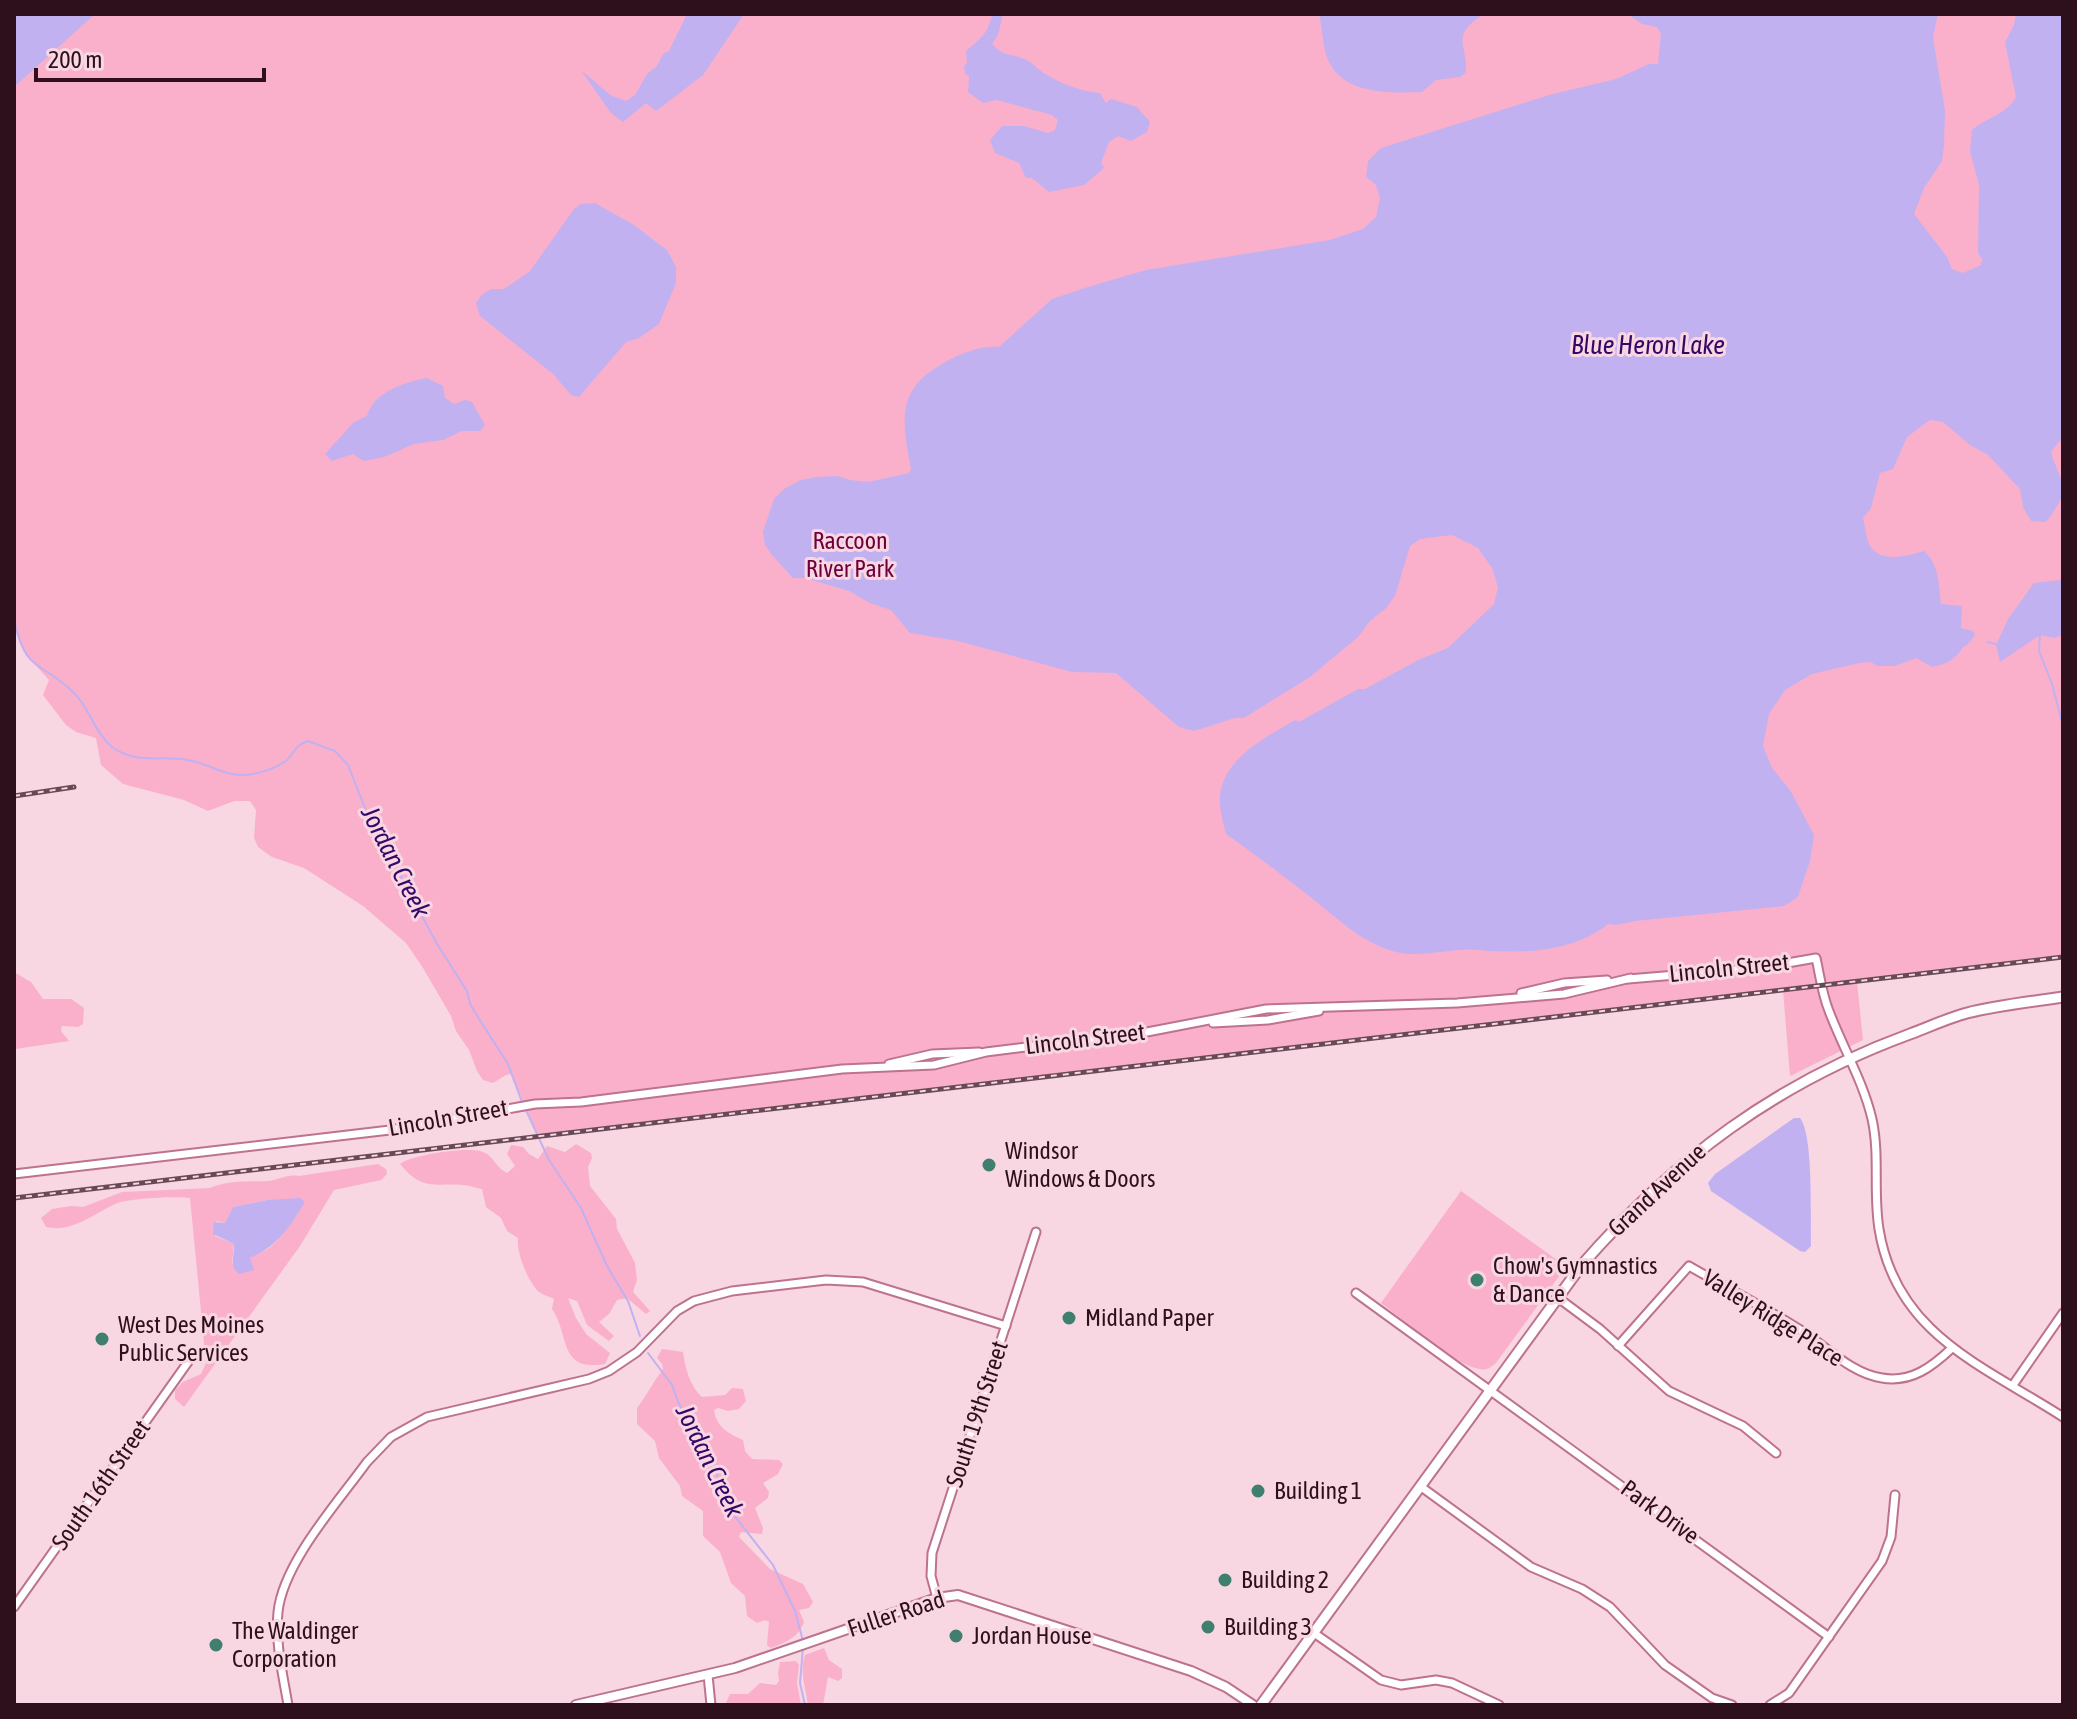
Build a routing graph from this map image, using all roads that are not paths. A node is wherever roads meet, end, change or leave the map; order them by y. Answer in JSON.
{"nodes":[{"id":1,"x":2063,"y":997,"type":"edge"},
{"id":2,"x":1849,"y":1058,"type":"junction"},
{"id":3,"x":14,"y":1174,"type":"edge"},
{"id":4,"x":1036,"y":1232,"type":"dead end"},
{"id":5,"x":1356,"y":1293,"type":"dead end"},
{"id":6,"x":1557,"y":1297,"type":"junction"},
{"id":7,"x":2063,"y":1313,"type":"edge"},
{"id":8,"x":1006,"y":1326,"type":"junction"},
{"id":9,"x":1618,"y":1346,"type":"junction"},
{"id":10,"x":1952,"y":1348,"type":"junction"},
{"id":11,"x":188,"y":1362,"type":"dead end"},
{"id":12,"x":2013,"y":1385,"type":"junction"},
{"id":13,"x":1490,"y":1389,"type":"junction"},
{"id":14,"x":2063,"y":1417,"type":"edge"},
{"id":15,"x":1776,"y":1453,"type":"dead end"},
{"id":16,"x":1420,"y":1486,"type":"junction"},
{"id":17,"x":1895,"y":1495,"type":"dead end"},
{"id":18,"x":937,"y":1598,"type":"junction"},
{"id":19,"x":14,"y":1607,"type":"edge"},
{"id":20,"x":1314,"y":1633,"type":"junction"},
{"id":21,"x":1829,"y":1637,"type":"junction"},
{"id":22,"x":708,"y":1675,"type":"junction"},
{"id":23,"x":288,"y":1705,"type":"edge"},
{"id":24,"x":576,"y":1705,"type":"edge"},
{"id":25,"x":711,"y":1705,"type":"edge"},
{"id":26,"x":1253,"y":1705,"type":"edge"},
{"id":27,"x":1261,"y":1705,"type":"edge"},
{"id":28,"x":1499,"y":1705,"type":"edge"},
{"id":29,"x":1732,"y":1705,"type":"edge"},
{"id":30,"x":1770,"y":1705,"type":"edge"}],
"edges":[{"from":1,"to":2,"type":"main road","name":"Grand Avenue"},
{"from":2,"to":3,"type":"street","name":"Lincoln Street"},
{"from":2,"to":6,"type":"main road","name":"Grand Avenue"},
{"from":2,"to":10,"type":"street"},
{"from":4,"to":8,"type":"street","name":"South 19th Street"},
{"from":5,"to":13,"type":"street","name":"Park Drive"},
{"from":6,"to":9,"type":"street"},
{"from":6,"to":13,"type":"main road","name":"Grand Avenue"},
{"from":7,"to":12,"type":"street"},
{"from":8,"to":18,"type":"street","name":"South 19th Street"},
{"from":8,"to":23,"type":"street"},
{"from":9,"to":10,"type":"street","name":"Valley Ridge Place"},
{"from":9,"to":15,"type":"street"},
{"from":10,"to":12,"type":"street"},
{"from":11,"to":19,"type":"street","name":"South 16th Street"},
{"from":12,"to":14,"type":"street"},
{"from":13,"to":16,"type":"main road","name":"Grand Avenue"},
{"from":13,"to":21,"type":"street","name":"Park Drive"},
{"from":16,"to":20,"type":"main road","name":"Grand Avenue"},
{"from":16,"to":29,"type":"street"},
{"from":17,"to":21,"type":"street"},
{"from":18,"to":22,"type":"street","name":"Fuller Road"},
{"from":18,"to":26,"type":"street","name":"Fuller Road"},
{"from":20,"to":27,"type":"main road","name":"Grand Avenue"},
{"from":20,"to":28,"type":"street"},
{"from":21,"to":30,"type":"street"},
{"from":22,"to":24,"type":"street","name":"Fuller Road"},
{"from":22,"to":25,"type":"street"}]}
